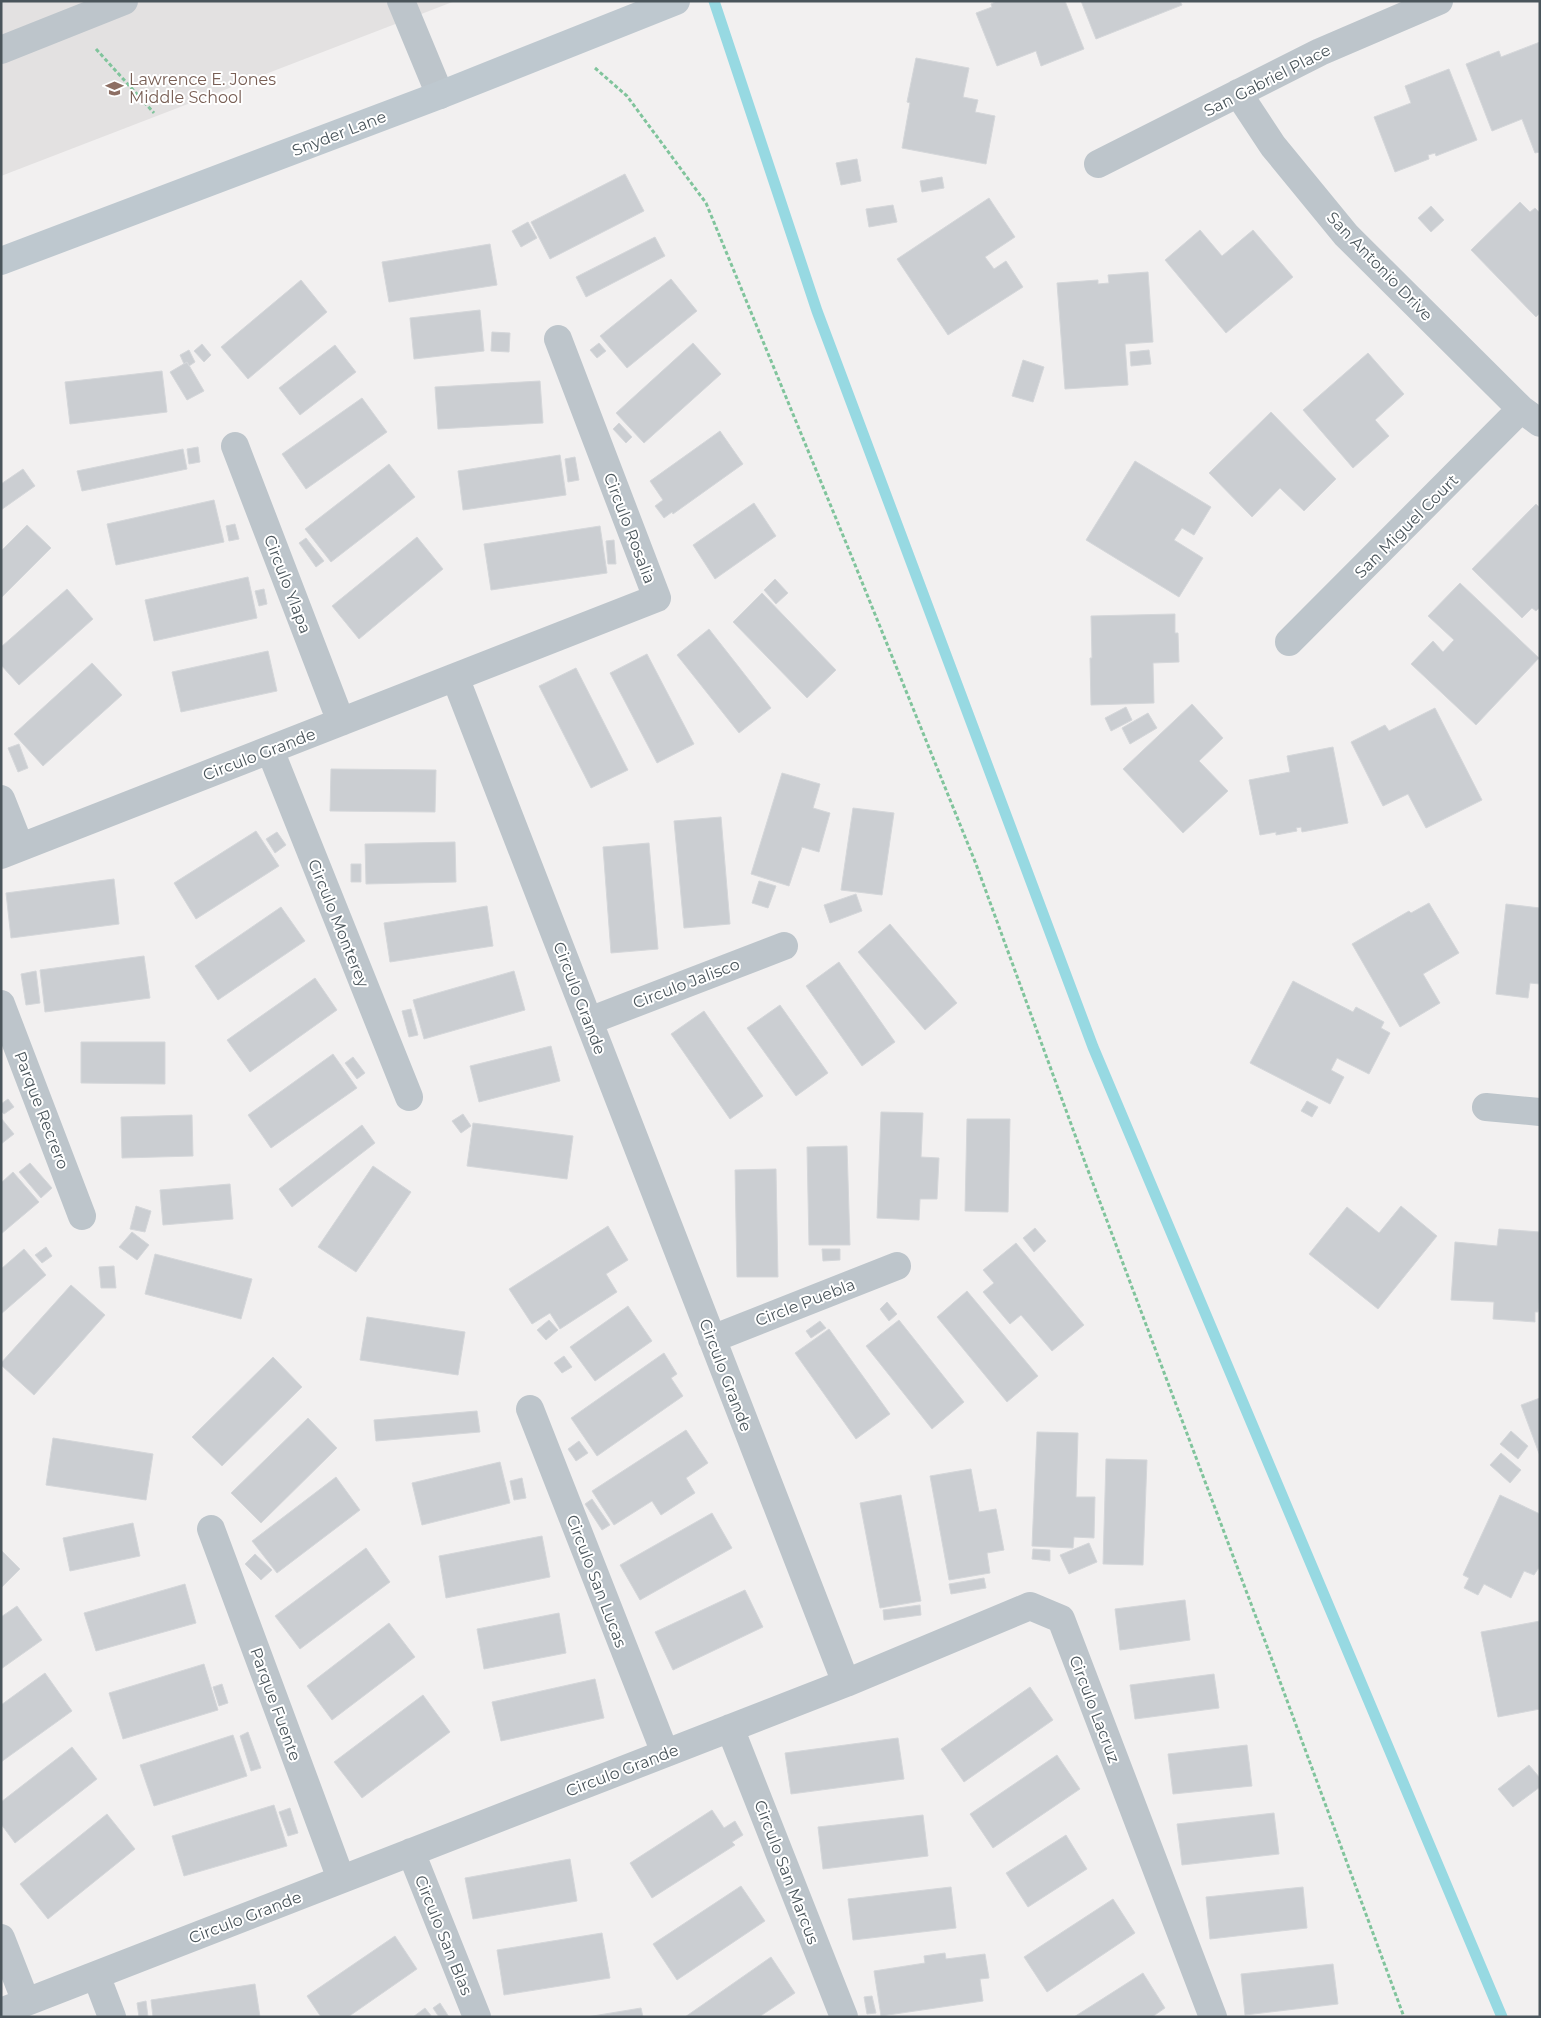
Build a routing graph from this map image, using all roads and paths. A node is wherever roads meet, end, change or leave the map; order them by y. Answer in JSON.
{"nodes":[{"id":1,"x":124,"y":1,"type":"edge"},
{"id":2,"x":401,"y":1,"type":"edge"},
{"id":3,"x":676,"y":1,"type":"edge"},
{"id":4,"x":1439,"y":1,"type":"edge"},
{"id":5,"x":92,"y":45,"type":"dead end"},
{"id":6,"x":565,"y":45,"type":"junction"},
{"id":7,"x":1,"y":50,"type":"edge"},
{"id":8,"x":1238,"y":93,"type":"junction"},
{"id":9,"x":440,"y":95,"type":"junction"},
{"id":10,"x":154,"y":113,"type":"dead end"},
{"id":11,"x":1098,"y":164,"type":"dead end"},
{"id":12,"x":1,"y":261,"type":"edge"},
{"id":13,"x":558,"y":339,"type":"dead end"},
{"id":14,"x":1530,"y":416,"type":"edge"},
{"id":15,"x":235,"y":446,"type":"dead end"},
{"id":16,"x":1289,"y":642,"type":"dead end"},
{"id":17,"x":455,"y":677,"type":"junction"},
{"id":18,"x":341,"y":722,"type":"junction"},
{"id":19,"x":270,"y":750,"type":"junction"},
{"id":20,"x":1,"y":798,"type":"edge"},
{"id":21,"x":11,"y":851,"type":"edge"},
{"id":22,"x":784,"y":946,"type":"dead end"},
{"id":23,"x":1,"y":1004,"type":"edge"},
{"id":24,"x":589,"y":1021,"type":"junction"},
{"id":25,"x":409,"y":1097,"type":"dead end"},
{"id":26,"x":1486,"y":1107,"type":"dead end"},
{"id":27,"x":1540,"y":1112,"type":"edge"},
{"id":28,"x":82,"y":1216,"type":"dead end"},
{"id":29,"x":897,"y":1266,"type":"dead end"},
{"id":30,"x":712,"y":1339,"type":"junction"},
{"id":31,"x":530,"y":1409,"type":"dead end"},
{"id":32,"x":211,"y":1528,"type":"dead end"},
{"id":33,"x":846,"y":1683,"type":"junction"},
{"id":34,"x":730,"y":1728,"type":"junction"},
{"id":35,"x":665,"y":1753,"type":"junction"},
{"id":36,"x":411,"y":1852,"type":"junction"},
{"id":37,"x":342,"y":1879,"type":"junction"},
{"id":38,"x":1,"y":1938,"type":"edge"},
{"id":39,"x":96,"y":1975,"type":"junction"},
{"id":40,"x":26,"y":2002,"type":"junction"},
{"id":41,"x":1,"y":2012,"type":"edge"},
{"id":42,"x":112,"y":2017,"type":"edge"},
{"id":43,"x":478,"y":2017,"type":"edge"},
{"id":44,"x":844,"y":2017,"type":"edge"},
{"id":45,"x":1213,"y":2017,"type":"edge"},
{"id":46,"x":1404,"y":2017,"type":"edge"}],
"edges":[{"from":1,"to":7,"type":"street"},
{"from":2,"to":9,"type":"street"},
{"from":3,"to":6,"type":"street","name":"Snyder Lane"},
{"from":4,"to":8,"type":"street","name":"San Gabriel Place"},
{"from":5,"to":10,"type":"path"},
{"from":6,"to":9,"type":"street","name":"Snyder Lane"},
{"from":6,"to":46,"type":"path"},
{"from":8,"to":11,"type":"street","name":"San Gabriel Place"},
{"from":8,"to":14,"type":"street","name":"San Antonio Drive"},
{"from":9,"to":12,"type":"street","name":"Snyder Lane"},
{"from":13,"to":17,"type":"street","name":"Circulo Rosalia"},
{"from":14,"to":16,"type":"street","name":"San Miguel Court"},
{"from":15,"to":18,"type":"street","name":"Circulo Ylapa"},
{"from":17,"to":18,"type":"street","name":"Circulo Grande"},
{"from":17,"to":24,"type":"street","name":"Circulo Grande"},
{"from":18,"to":19,"type":"street","name":"Circulo Grande"},
{"from":19,"to":21,"type":"street","name":"Circulo Grande"},
{"from":19,"to":25,"type":"street","name":"Circulo Monterey"},
{"from":20,"to":21,"type":"street"},
{"from":22,"to":24,"type":"street","name":"Circulo Jalisco"},
{"from":23,"to":28,"type":"street","name":"Parque Recrero"},
{"from":24,"to":30,"type":"street","name":"Circulo Grande"},
{"from":26,"to":27,"type":"street"},
{"from":29,"to":30,"type":"street","name":"Circle Puebla"},
{"from":30,"to":33,"type":"street","name":"Circulo Grande"},
{"from":31,"to":35,"type":"street","name":"Circulo San Lucas"},
{"from":32,"to":37,"type":"street","name":"Parque Fuente"},
{"from":33,"to":34,"type":"street","name":"Circulo Grande"},
{"from":33,"to":45,"type":"street","name":"Circulo Lacruz"},
{"from":34,"to":35,"type":"street","name":"Circulo Grande"},
{"from":34,"to":44,"type":"street","name":"Circulo San Marcus"},
{"from":35,"to":36,"type":"street","name":"Circulo Grande"},
{"from":36,"to":37,"type":"street","name":"Circulo Grande"},
{"from":36,"to":43,"type":"street","name":"Circulo San Blas"},
{"from":37,"to":39,"type":"street","name":"Circulo Grande"},
{"from":38,"to":40,"type":"street"},
{"from":39,"to":40,"type":"street","name":"Circulo Grande"},
{"from":39,"to":42,"type":"street"},
{"from":40,"to":41,"type":"street","name":"Circulo Grande"}]}
